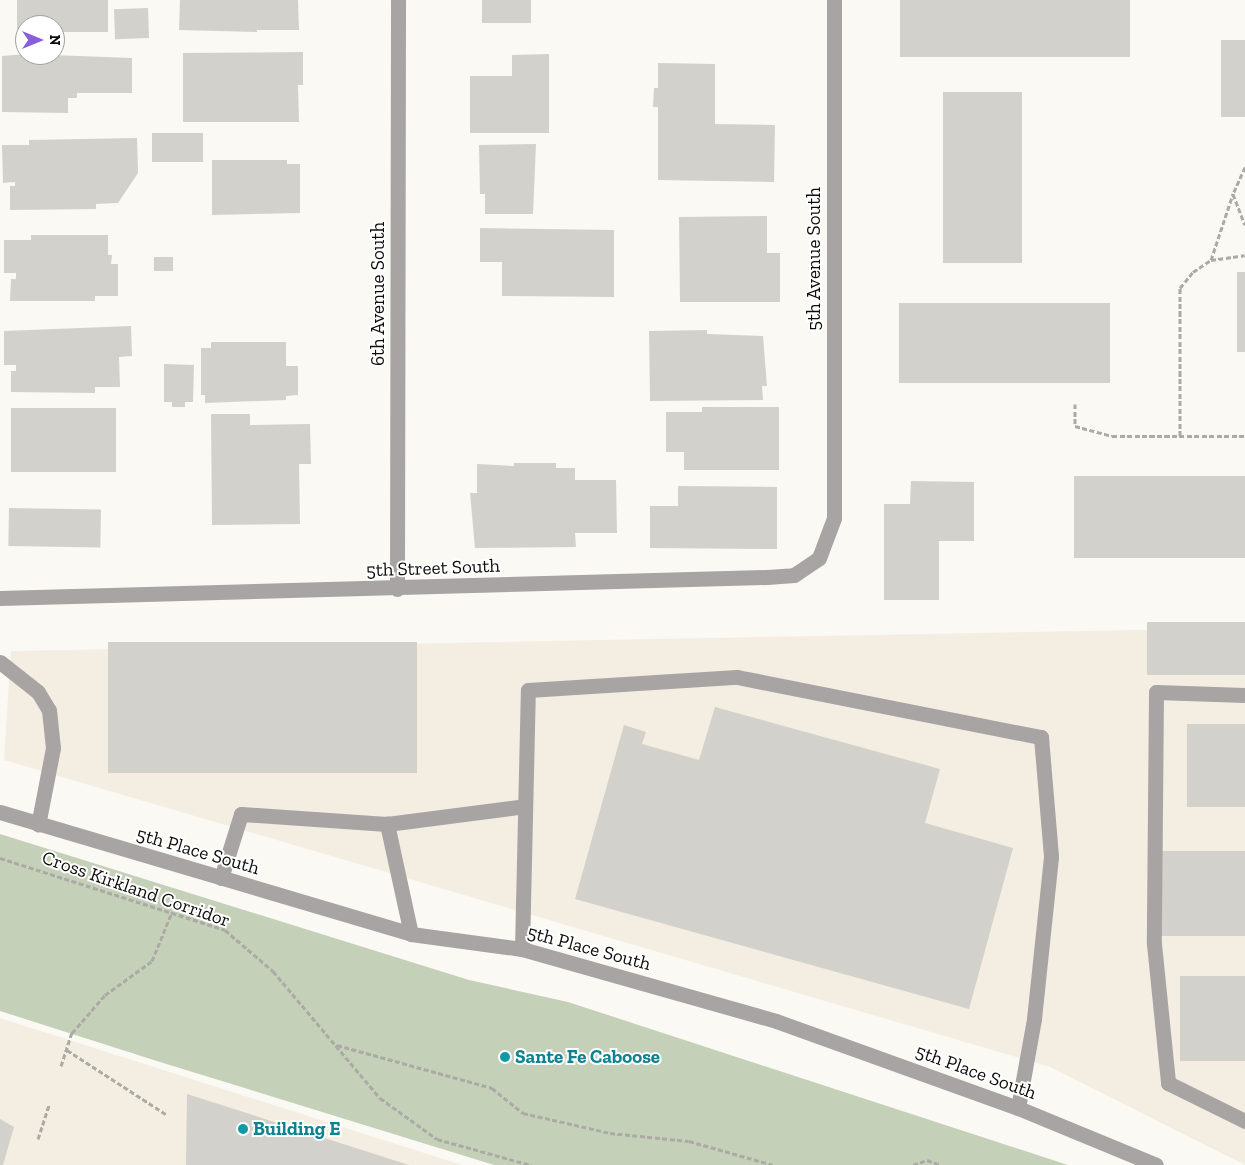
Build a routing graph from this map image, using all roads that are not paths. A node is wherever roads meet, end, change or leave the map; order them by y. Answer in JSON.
{"nodes":[{"id":1,"x":398,"y":0,"type":"edge"},
{"id":2,"x":834,"y":0,"type":"edge"},
{"id":3,"x":834,"y":518,"type":"joint"},
{"id":4,"x":397,"y":589,"type":"junction"},
{"id":5,"x":0,"y":598,"type":"edge"},
{"id":6,"x":0,"y":662,"type":"edge"},
{"id":7,"x":1245,"y":695,"type":"edge"},
{"id":8,"x":525,"y":806,"type":"junction"},
{"id":9,"x":0,"y":812,"type":"edge"},
{"id":10,"x":387,"y":824,"type":"junction"},
{"id":11,"x":38,"y":825,"type":"junction"},
{"id":12,"x":221,"y":878,"type":"junction"},
{"id":13,"x":411,"y":934,"type":"junction"},
{"id":14,"x":522,"y":949,"type":"junction"},
{"id":15,"x":1018,"y":1108,"type":"junction"},
{"id":16,"x":1245,"y":1121,"type":"edge"},
{"id":17,"x":1156,"y":1165,"type":"edge"}],
"edges":[{"from":1,"to":4,"type":"street","name":"6th Avenue South"},
{"from":2,"to":3,"type":"street","name":"5th Avenue South"},
{"from":3,"to":4,"type":"street","name":"5th Street South"},
{"from":4,"to":5,"type":"street","name":"5th Street South"},
{"from":6,"to":11,"type":"street"},
{"from":7,"to":16,"type":"street"},
{"from":8,"to":10,"type":"street"},
{"from":8,"to":14,"type":"street"},
{"from":8,"to":15,"type":"street"},
{"from":9,"to":11,"type":"street","name":"5th Place South"},
{"from":10,"to":12,"type":"street"},
{"from":10,"to":13,"type":"street"},
{"from":11,"to":12,"type":"street","name":"5th Place South"},
{"from":12,"to":13,"type":"street","name":"5th Place South"},
{"from":13,"to":14,"type":"street","name":"5th Place South"},
{"from":14,"to":15,"type":"street","name":"5th Place South"},
{"from":15,"to":17,"type":"street","name":"5th Place South"}]}
